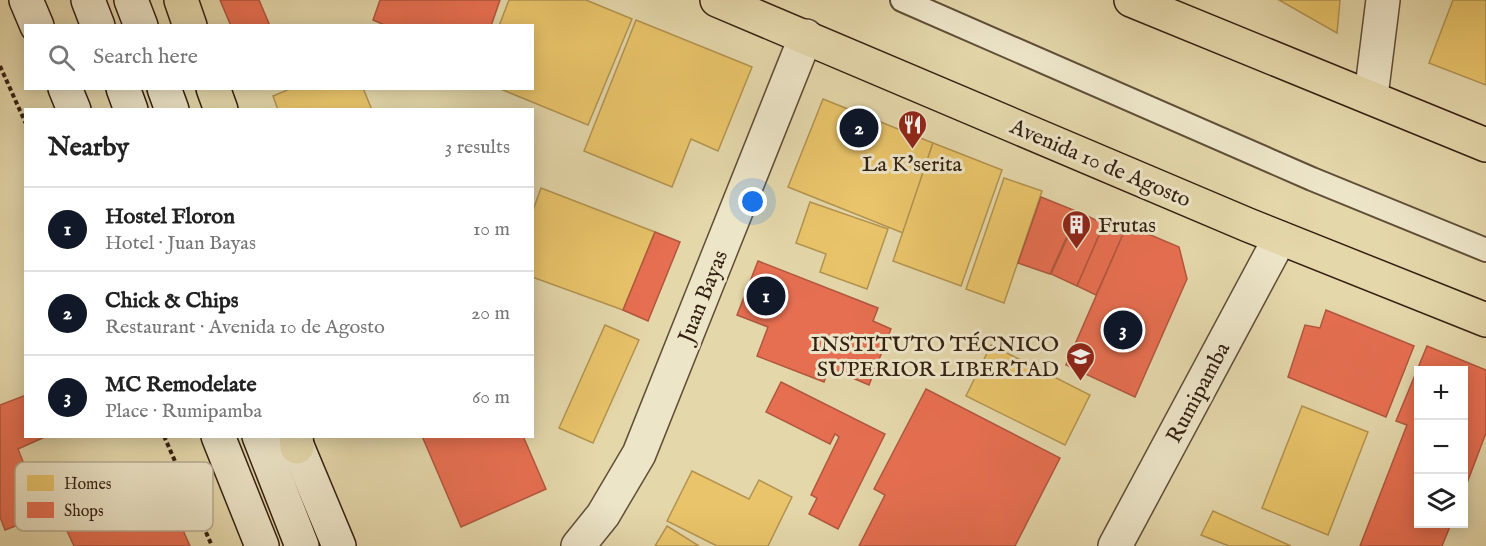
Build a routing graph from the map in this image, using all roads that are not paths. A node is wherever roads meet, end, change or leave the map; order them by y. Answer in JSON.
{"nodes":[{"id":1,"x":26,"y":0,"type":"edge"},
{"id":2,"x":88,"y":0,"type":"edge"},
{"id":3,"x":131,"y":0,"type":"edge"},
{"id":4,"x":181,"y":0,"type":"edge"},
{"id":5,"x":717,"y":0,"type":"edge"},
{"id":6,"x":902,"y":0,"type":"edge"},
{"id":7,"x":1131,"y":0,"type":"edge"},
{"id":8,"x":1383,"y":0,"type":"edge"},
{"id":9,"x":36,"y":24,"type":"edge"},
{"id":10,"x":97,"y":24,"type":"edge"},
{"id":11,"x":140,"y":24,"type":"edge"},
{"id":12,"x":189,"y":24,"type":"edge"},
{"id":13,"x":806,"y":36,"type":"junction"},
{"id":14,"x":66,"y":90,"type":"edge"},
{"id":15,"x":124,"y":90,"type":"edge"},
{"id":16,"x":165,"y":90,"type":"edge"},
{"id":17,"x":214,"y":90,"type":"edge"},
{"id":18,"x":1371,"y":96,"type":"junction"},
{"id":19,"x":73,"y":108,"type":"edge"},
{"id":20,"x":130,"y":108,"type":"edge"},
{"id":21,"x":171,"y":108,"type":"edge"},
{"id":22,"x":219,"y":108,"type":"edge"},
{"id":23,"x":1486,"y":145,"type":"edge"},
{"id":24,"x":1280,"y":238,"type":"junction"},
{"id":25,"x":1486,"y":250,"type":"edge"},
{"id":26,"x":1486,"y":321,"type":"edge"},
{"id":27,"x":219,"y":438,"type":"edge"},
{"id":28,"x":260,"y":438,"type":"edge"},
{"id":29,"x":295,"y":440,"type":"edge"},
{"id":30,"x":262,"y":546,"type":"edge"},
{"id":31,"x":302,"y":546,"type":"edge"},
{"id":32,"x":339,"y":546,"type":"edge"},
{"id":33,"x":578,"y":546,"type":"edge"},
{"id":34,"x":1115,"y":546,"type":"edge"}],
"edges":[{"from":1,"to":9,"type":"street"},
{"from":2,"to":10,"type":"street"},
{"from":3,"to":11,"type":"street"},
{"from":4,"to":12,"type":"main road"},
{"from":5,"to":13,"type":"main road","name":"Avenida 10 de Agosto"},
{"from":6,"to":25,"type":"lane"},
{"from":7,"to":18,"type":"main road"},
{"from":8,"to":18,"type":"street"},
{"from":13,"to":24,"type":"main road","name":"Avenida 10 de Agosto"},
{"from":13,"to":33,"type":"street","name":"Juan Bayas"},
{"from":14,"to":19,"type":"street"},
{"from":15,"to":20,"type":"street"},
{"from":16,"to":21,"type":"street"},
{"from":17,"to":22,"type":"main road"},
{"from":18,"to":23,"type":"main road"},
{"from":24,"to":26,"type":"main road","name":"Avenida 10 de Agosto"},
{"from":24,"to":34,"type":"street","name":"Rumipamba"},
{"from":27,"to":30,"type":"street"},
{"from":28,"to":31,"type":"street"},
{"from":29,"to":32,"type":"street"}]}
